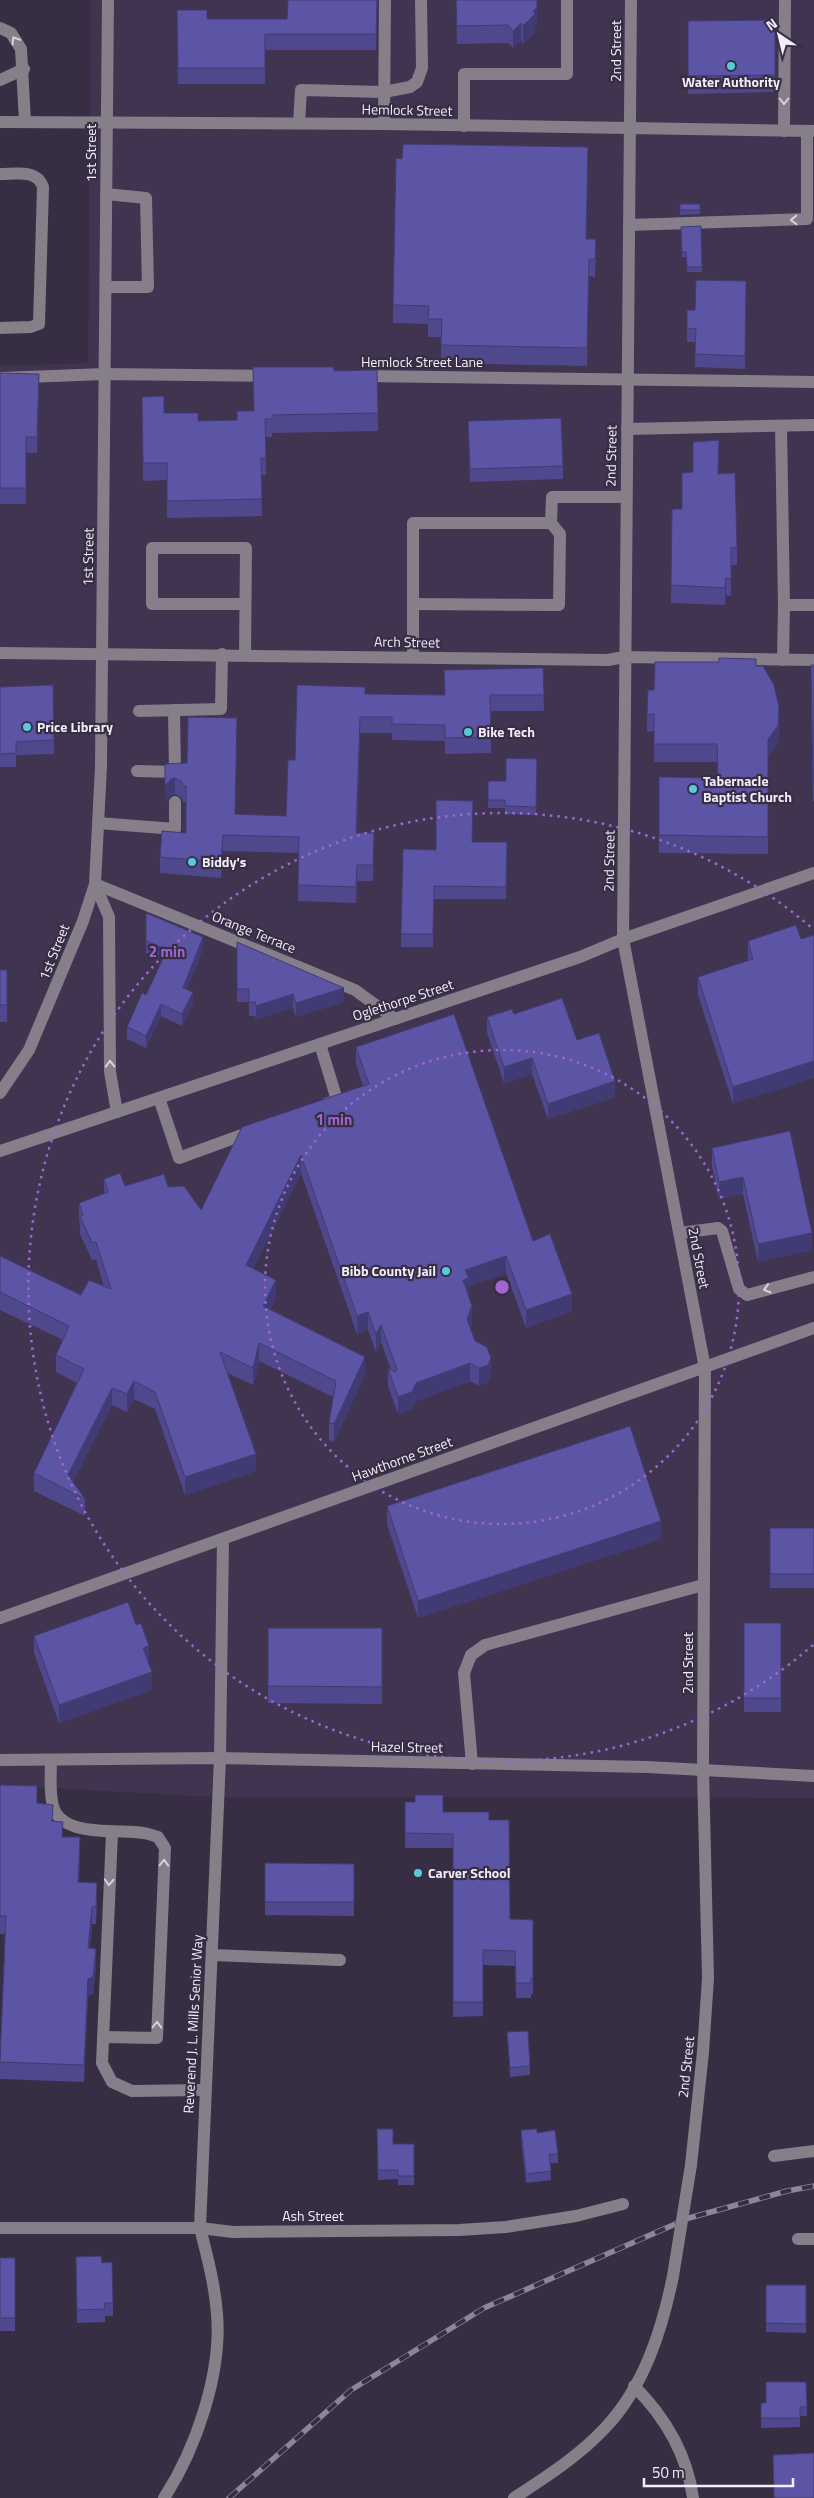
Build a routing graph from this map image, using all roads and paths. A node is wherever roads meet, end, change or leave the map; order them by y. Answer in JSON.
{"nodes":[{"id":1,"x":108,"y":0,"type":"edge"},
{"id":2,"x":385,"y":0,"type":"edge"},
{"id":3,"x":421,"y":0,"type":"edge"},
{"id":4,"x":567,"y":0,"type":"edge"},
{"id":5,"x":631,"y":0,"type":"edge"},
{"id":6,"x":784,"y":0,"type":"edge"},
{"id":7,"x":0,"y":28,"type":"edge"},
{"id":8,"x":24,"y":69,"type":"junction"},
{"id":9,"x":0,"y":80,"type":"edge"},
{"id":10,"x":384,"y":92,"type":"junction"},
{"id":11,"x":106,"y":121,"type":"junction"},
{"id":12,"x":0,"y":122,"type":"edge"},
{"id":13,"x":26,"y":122,"type":"junction"},
{"id":14,"x":299,"y":123,"type":"junction"},
{"id":15,"x":384,"y":124,"type":"junction"},
{"id":16,"x":464,"y":126,"type":"junction"},
{"id":17,"x":631,"y":129,"type":"junction"},
{"id":18,"x":784,"y":131,"type":"junction"},
{"id":19,"x":811,"y":131,"type":"edge"},
{"id":20,"x":0,"y":174,"type":"edge"},
{"id":21,"x":106,"y":194,"type":"junction"},
{"id":22,"x":629,"y":226,"type":"junction"},
{"id":23,"x":106,"y":287,"type":"junction"},
{"id":24,"x":0,"y":328,"type":"edge"},
{"id":25,"x":105,"y":374,"type":"junction"},
{"id":26,"x":279,"y":376,"type":"edge"},
{"id":27,"x":347,"y":376,"type":"edge"},
{"id":28,"x":0,"y":378,"type":"edge"},
{"id":29,"x":627,"y":378,"type":"junction"},
{"id":30,"x":814,"y":382,"type":"edge"},
{"id":31,"x":814,"y":425,"type":"edge"},
{"id":32,"x":781,"y":426,"type":"junction"},
{"id":33,"x":626,"y":429,"type":"junction"},
{"id":34,"x":626,"y":497,"type":"junction"},
{"id":35,"x":551,"y":523,"type":"junction"},
{"id":36,"x":245,"y":604,"type":"junction"},
{"id":37,"x":413,"y":604,"type":"junction"},
{"id":38,"x":784,"y":605,"type":"junction"},
{"id":39,"x":814,"y":606,"type":"edge"},
{"id":40,"x":0,"y":653,"type":"edge"},
{"id":41,"x":102,"y":653,"type":"junction"},
{"id":42,"x":222,"y":654,"type":"junction"},
{"id":43,"x":245,"y":655,"type":"junction"},
{"id":44,"x":412,"y":657,"type":"junction"},
{"id":45,"x":624,"y":657,"type":"junction"},
{"id":46,"x":782,"y":660,"type":"junction"},
{"id":47,"x":814,"y":660,"type":"edge"},
{"id":48,"x":174,"y":710,"type":"junction"},
{"id":49,"x":139,"y":711,"type":"dead end"},
{"id":50,"x":137,"y":771,"type":"dead end"},
{"id":51,"x":175,"y":802,"type":"dead end"},
{"id":52,"x":98,"y":823,"type":"junction"},
{"id":53,"x":814,"y":873,"type":"edge"},
{"id":54,"x":95,"y":884,"type":"junction"},
{"id":55,"x":623,"y":939,"type":"junction"},
{"id":56,"x":395,"y":1019,"type":"junction"},
{"id":57,"x":320,"y":1044,"type":"junction"},
{"id":58,"x":0,"y":1094,"type":"edge"},
{"id":59,"x":159,"y":1098,"type":"junction"},
{"id":60,"x":309,"y":1110,"type":"edge"},
{"id":61,"x":117,"y":1112,"type":"junction"},
{"id":62,"x":262,"y":1127,"type":"edge"},
{"id":63,"x":0,"y":1151,"type":"edge"},
{"id":64,"x":680,"y":1233,"type":"junction"},
{"id":65,"x":814,"y":1276,"type":"edge"},
{"id":66,"x":814,"y":1328,"type":"edge"},
{"id":67,"x":705,"y":1368,"type":"junction"},
{"id":68,"x":224,"y":1539,"type":"junction"},
{"id":69,"x":703,"y":1585,"type":"junction"},
{"id":70,"x":0,"y":1618,"type":"edge"},
{"id":71,"x":220,"y":1758,"type":"junction"},
{"id":72,"x":0,"y":1760,"type":"edge"},
{"id":73,"x":51,"y":1760,"type":"junction"},
{"id":74,"x":472,"y":1764,"type":"junction"},
{"id":75,"x":703,"y":1770,"type":"junction"},
{"id":76,"x":814,"y":1776,"type":"edge"},
{"id":77,"x":112,"y":1833,"type":"junction"},
{"id":78,"x":212,"y":1956,"type":"junction"},
{"id":79,"x":340,"y":1960,"type":"dead end"},
{"id":80,"x":103,"y":2037,"type":"junction"},
{"id":81,"x":204,"y":2090,"type":"junction"},
{"id":82,"x":814,"y":2151,"type":"edge"},
{"id":83,"x":774,"y":2156,"type":"dead end"},
{"id":84,"x":623,"y":2204,"type":"dead end"},
{"id":85,"x":0,"y":2228,"type":"edge"},
{"id":86,"x":200,"y":2228,"type":"junction"},
{"id":87,"x":798,"y":2239,"type":"dead end"},
{"id":88,"x":814,"y":2239,"type":"edge"},
{"id":89,"x":634,"y":2386,"type":"junction"},
{"id":90,"x":164,"y":2498,"type":"edge"},
{"id":91,"x":514,"y":2498,"type":"edge"},
{"id":92,"x":693,"y":2498,"type":"edge"}],
"edges":[{"from":1,"to":11,"type":"street","name":"1st Street"},
{"from":2,"to":10,"type":"street"},
{"from":3,"to":10,"type":"street"},
{"from":4,"to":16,"type":"street"},
{"from":5,"to":17,"type":"street","name":"2nd Street"},
{"from":6,"to":18,"type":"street","one_way":true},
{"from":8,"to":7,"type":"street","one_way":true},
{"from":8,"to":9,"type":"street"},
{"from":8,"to":13,"type":"street"},
{"from":10,"to":14,"type":"street"},
{"from":10,"to":15,"type":"street"},
{"from":11,"to":13,"type":"street","name":"Hemlock Street"},
{"from":11,"to":14,"type":"street","name":"Hemlock Street"},
{"from":11,"to":21,"type":"street","name":"1st Street"},
{"from":12,"to":13,"type":"street","name":"Hemlock Street"},
{"from":14,"to":15,"type":"street","name":"Hemlock Street"},
{"from":15,"to":16,"type":"street","name":"Hemlock Street"},
{"from":16,"to":17,"type":"street","name":"Hemlock Street"},
{"from":17,"to":18,"type":"street","name":"Hemlock Street"},
{"from":17,"to":22,"type":"street","name":"2nd Street"},
{"from":18,"to":19,"type":"street","name":"Hemlock Street"},
{"from":19,"to":22,"type":"street","one_way":true},
{"from":20,"to":24,"type":"street"},
{"from":21,"to":23,"type":"street","name":"1st Street"},
{"from":21,"to":23,"type":"street"},
{"from":22,"to":29,"type":"street","name":"2nd Street"},
{"from":23,"to":25,"type":"street","name":"1st Street"},
{"from":25,"to":26,"type":"street"},
{"from":25,"to":28,"type":"street"},
{"from":25,"to":41,"type":"street","name":"1st Street"},
{"from":27,"to":29,"type":"street","name":"Hemlock Street Lane"},
{"from":29,"to":30,"type":"street","name":"Hemlock Street Lane"},
{"from":29,"to":33,"type":"street","name":"2nd Street"},
{"from":31,"to":32,"type":"street"},
{"from":32,"to":33,"type":"street"},
{"from":32,"to":38,"type":"street"},
{"from":33,"to":34,"type":"street","name":"2nd Street"},
{"from":34,"to":35,"type":"street"},
{"from":34,"to":45,"type":"street","name":"2nd Street"},
{"from":35,"to":37,"type":"street"},
{"from":35,"to":37,"type":"street"},
{"from":36,"to":36,"type":"street"},
{"from":36,"to":43,"type":"street"},
{"from":37,"to":44,"type":"street"},
{"from":38,"to":39,"type":"street"},
{"from":38,"to":46,"type":"street"},
{"from":40,"to":41,"type":"street","name":"Arch Street"},
{"from":41,"to":42,"type":"street","name":"Arch Street"},
{"from":41,"to":52,"type":"street","name":"1st Street"},
{"from":42,"to":43,"type":"street","name":"Arch Street"},
{"from":42,"to":48,"type":"street"},
{"from":43,"to":44,"type":"street","name":"Arch Street"},
{"from":44,"to":45,"type":"street","name":"Arch Street"},
{"from":45,"to":46,"type":"street","name":"Arch Street"},
{"from":45,"to":55,"type":"street","name":"2nd Street"},
{"from":46,"to":47,"type":"street","name":"Arch Street"},
{"from":48,"to":49,"type":"street"},
{"from":48,"to":50,"type":"street"},
{"from":51,"to":52,"type":"street"},
{"from":52,"to":54,"type":"street","name":"1st Street"},
{"from":53,"to":55,"type":"street","name":"Oglethorpe Street"},
{"from":54,"to":56,"type":"street","name":"Orange Terrace"},
{"from":54,"to":58,"type":"street","name":"1st Street"},
{"from":61,"to":54,"type":"street","one_way":true},
{"from":55,"to":56,"type":"street","name":"Oglethorpe Street"},
{"from":55,"to":64,"type":"street","name":"2nd Street"},
{"from":56,"to":57,"type":"street","name":"Oglethorpe Street"},
{"from":57,"to":59,"type":"street","name":"Oglethorpe Street"},
{"from":57,"to":60,"type":"street"},
{"from":59,"to":61,"type":"street","name":"Oglethorpe Street"},
{"from":59,"to":62,"type":"street"},
{"from":61,"to":63,"type":"street","name":"Oglethorpe Street"},
{"from":65,"to":64,"type":"street","one_way":true},
{"from":64,"to":67,"type":"street","name":"2nd Street"},
{"from":66,"to":67,"type":"street","name":"Hawthorne Street"},
{"from":67,"to":68,"type":"street","name":"Hawthorne Street"},
{"from":67,"to":69,"type":"street","name":"2nd Street"},
{"from":68,"to":70,"type":"street","name":"Hawthorne Street"},
{"from":68,"to":71,"type":"street","name":"Reverend J. L. Mills Senior Way"},
{"from":69,"to":74,"type":"street"},
{"from":69,"to":75,"type":"street","name":"2nd Street"},
{"from":71,"to":73,"type":"street","name":"Hazel Street"},
{"from":71,"to":74,"type":"street","name":"Hazel Street"},
{"from":71,"to":78,"type":"street","name":"Reverend J. L. Mills Senior Way"},
{"from":72,"to":73,"type":"street","name":"Hazel Street"},
{"from":73,"to":77,"type":"street"},
{"from":74,"to":75,"type":"street","name":"Hazel Street"},
{"from":75,"to":76,"type":"street","name":"Hazel Street"},
{"from":75,"to":89,"type":"street","name":"2nd Street","bridge":true},
{"from":77,"to":80,"type":"street","one_way":true},
{"from":80,"to":77,"type":"street","one_way":true},
{"from":78,"to":79,"type":"street"},
{"from":78,"to":81,"type":"street","name":"Reverend J. L. Mills Senior Way"},
{"from":80,"to":81,"type":"street"},
{"from":81,"to":86,"type":"street","name":"Reverend J. L. Mills Senior Way"},
{"from":82,"to":83,"type":"street"},
{"from":84,"to":86,"type":"street","name":"Ash Street"},
{"from":85,"to":86,"type":"street","name":"Ash Street"},
{"from":86,"to":90,"type":"street","name":"Reverend J. L. Mills Senior Way"},
{"from":87,"to":88,"type":"street"},
{"from":89,"to":91,"type":"street","name":"2nd Street"},
{"from":89,"to":92,"type":"street"}]}
